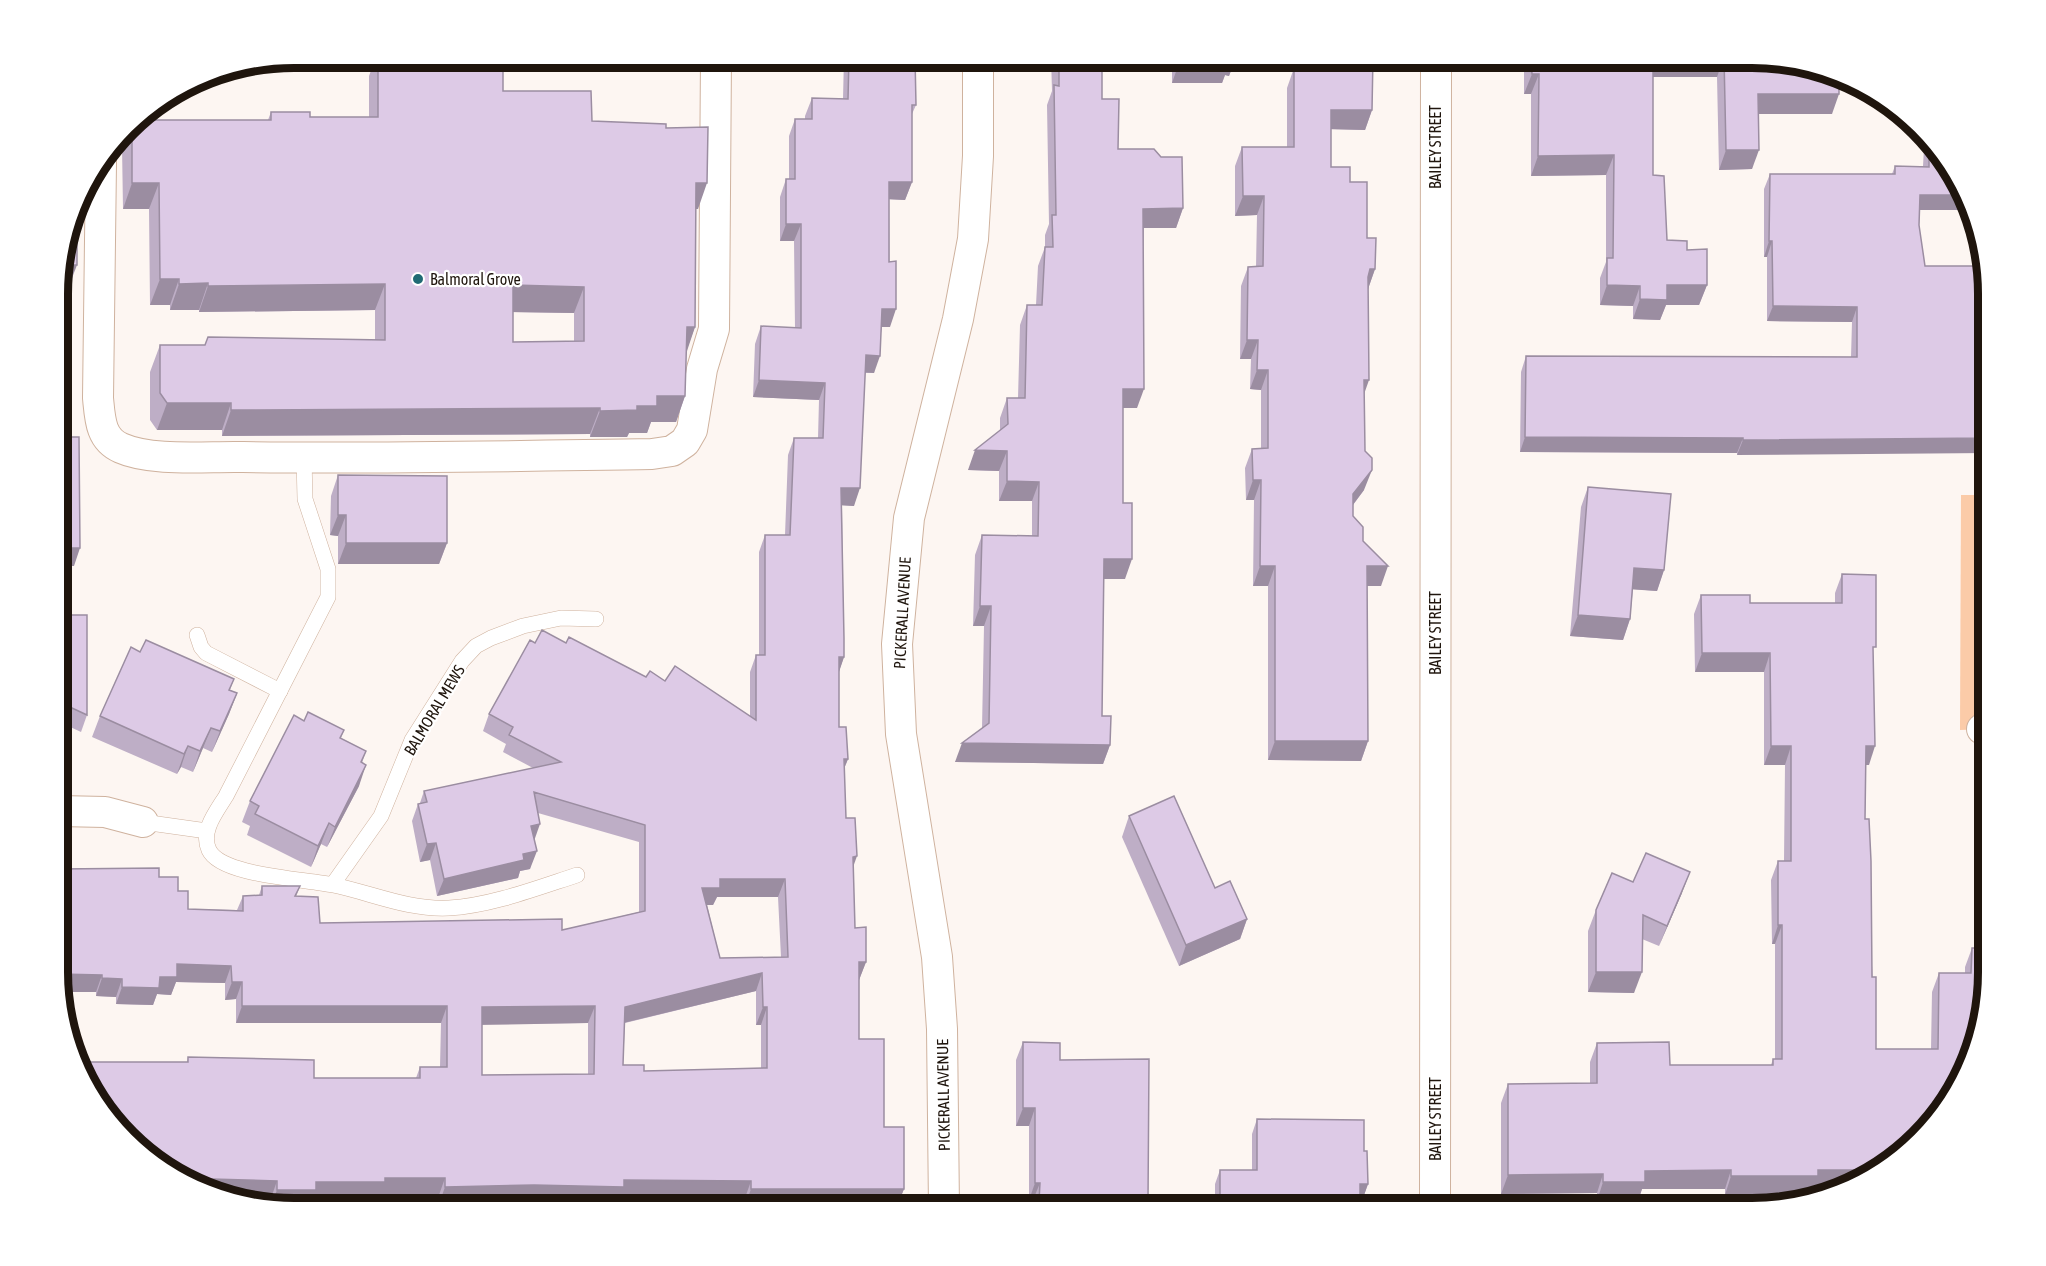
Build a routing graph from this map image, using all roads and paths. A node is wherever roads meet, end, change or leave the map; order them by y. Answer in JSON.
{"nodes":[{"id":1,"x":716,"y":68,"type":"edge"},
{"id":2,"x":978,"y":68,"type":"edge"},
{"id":3,"x":1436,"y":68,"type":"edge"},
{"id":4,"x":101,"y":176,"type":"edge"},
{"id":5,"x":304,"y":458,"type":"junction"},
{"id":6,"x":596,"y":619,"type":"dead end"},
{"id":7,"x":197,"y":635,"type":"dead end"},
{"id":8,"x":280,"y":691,"type":"junction"},
{"id":9,"x":68,"y":811,"type":"edge"},
{"id":10,"x":143,"y":822,"type":"joint"},
{"id":11,"x":207,"y":831,"type":"junction"},
{"id":12,"x":577,"y":875,"type":"dead end"},
{"id":13,"x":333,"y":884,"type":"junction"},
{"id":14,"x":944,"y":1198,"type":"edge"},
{"id":15,"x":1435,"y":1198,"type":"edge"}],
"edges":[{"from":1,"to":5,"type":"street"},
{"from":2,"to":14,"type":"street","name":"PICKERALL AVENUE"},
{"from":3,"to":15,"type":"street","name":"BAILEY STREET"},
{"from":4,"to":5,"type":"street"},
{"from":5,"to":8,"type":"lane"},
{"from":6,"to":13,"type":"lane","name":"BALMORAL MEWS"},
{"from":7,"to":8,"type":"lane"},
{"from":8,"to":11,"type":"lane"},
{"from":9,"to":10,"type":"street"},
{"from":10,"to":11,"type":"lane"},
{"from":11,"to":13,"type":"lane"},
{"from":12,"to":13,"type":"lane"}]}
